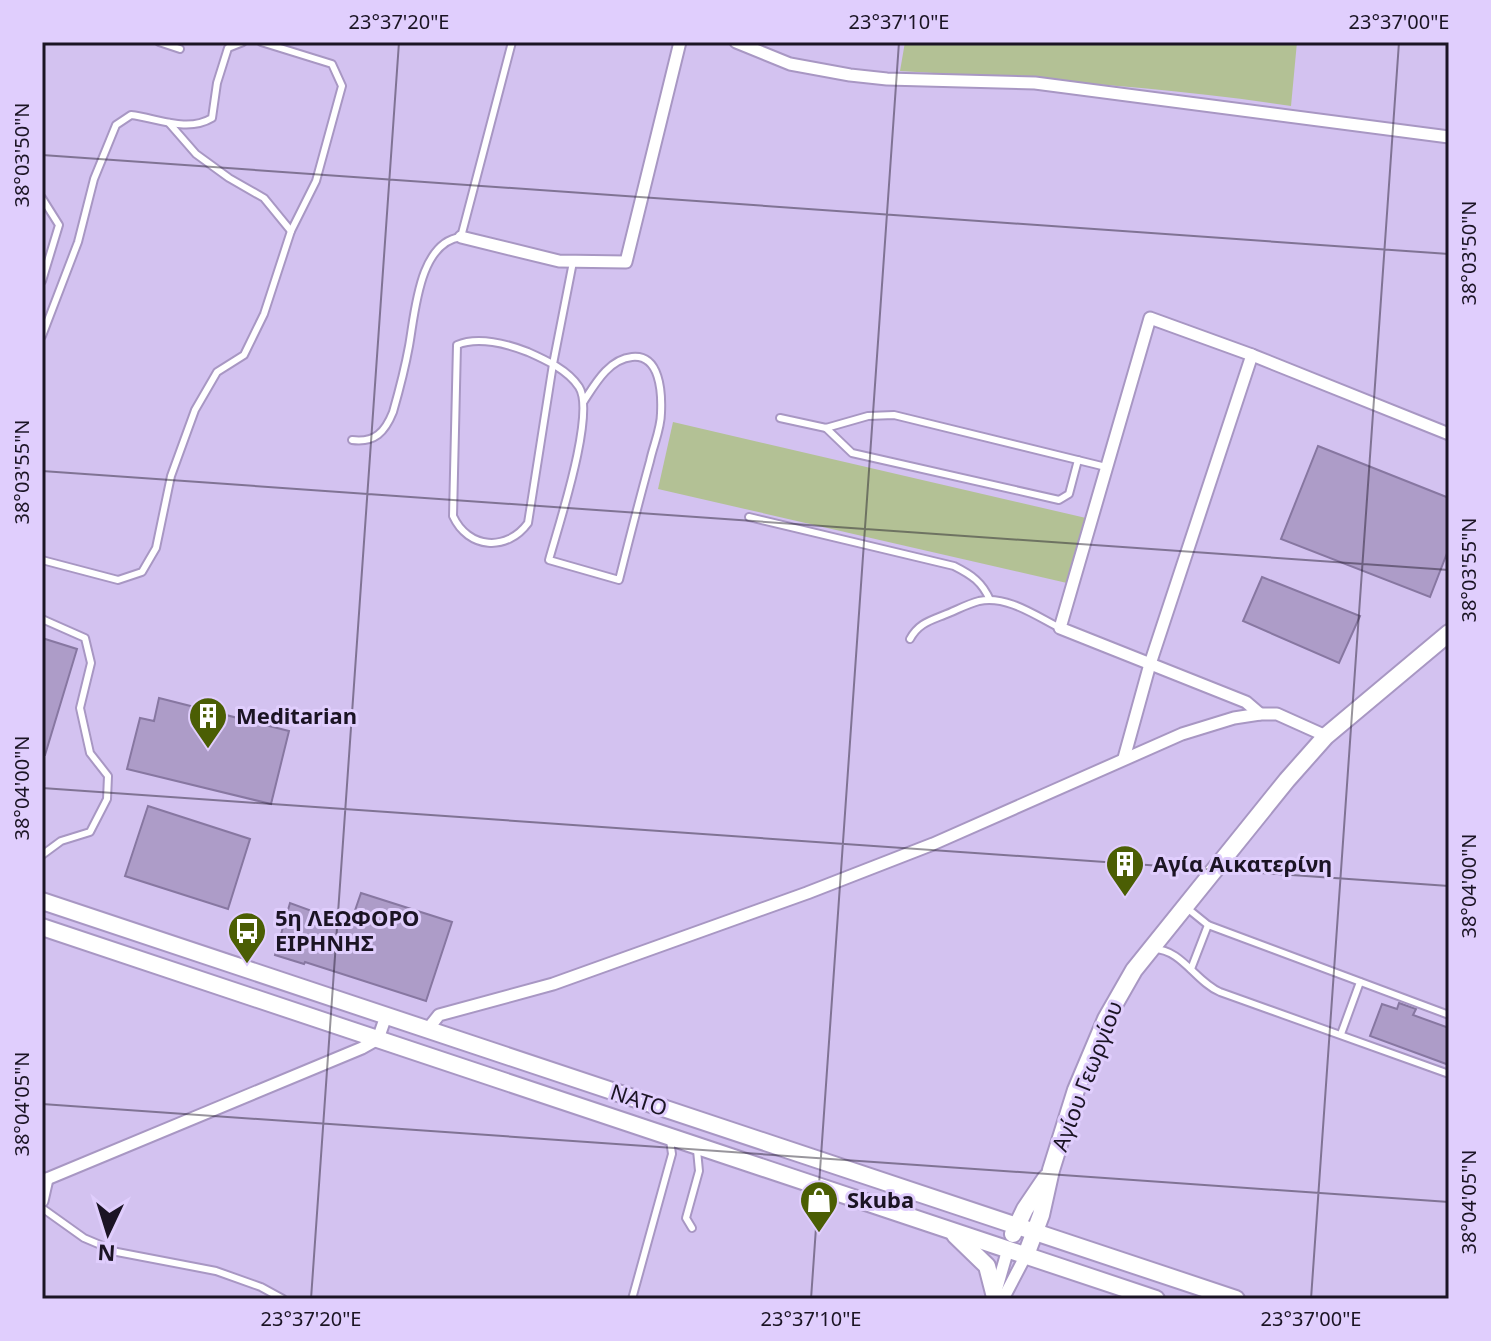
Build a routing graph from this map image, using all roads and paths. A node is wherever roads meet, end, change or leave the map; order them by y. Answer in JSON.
{"nodes":[{"id":1,"x":159,"y":42,"type":"edge"},
{"id":2,"x":243,"y":42,"type":"edge"},
{"id":3,"x":261,"y":42,"type":"edge"},
{"id":4,"x":512,"y":42,"type":"edge"},
{"id":5,"x":680,"y":42,"type":"edge"},
{"id":6,"x":736,"y":42,"type":"edge"},
{"id":7,"x":180,"y":49,"type":"dead end"},
{"id":8,"x":167,"y":121,"type":"junction"},
{"id":9,"x":1449,"y":137,"type":"edge"},
{"id":10,"x":42,"y":198,"type":"edge"},
{"id":11,"x":291,"y":231,"type":"junction"},
{"id":12,"x":461,"y":237,"type":"junction"},
{"id":13,"x":573,"y":262,"type":"junction"},
{"id":14,"x":42,"y":281,"type":"edge"},
{"id":15,"x":42,"y":336,"type":"edge"},
{"id":16,"x":1252,"y":355,"type":"junction"},
{"id":17,"x":553,"y":364,"type":"junction"},
{"id":18,"x":584,"y":401,"type":"junction"},
{"id":19,"x":780,"y":418,"type":"dead end"},
{"id":20,"x":826,"y":428,"type":"junction"},
{"id":21,"x":1449,"y":434,"type":"edge"},
{"id":22,"x":352,"y":440,"type":"dead end"},
{"id":23,"x":1078,"y":460,"type":"junction"},
{"id":24,"x":1106,"y":467,"type":"junction"},
{"id":25,"x":749,"y":517,"type":"dead end"},
{"id":26,"x":42,"y":560,"type":"edge"},
{"id":27,"x":990,"y":600,"type":"junction"},
{"id":28,"x":42,"y":619,"type":"edge"},
{"id":29,"x":1060,"y":628,"type":"junction"},
{"id":30,"x":1449,"y":633,"type":"edge"},
{"id":31,"x":910,"y":639,"type":"dead end"},
{"id":32,"x":1150,"y":664,"type":"junction"},
{"id":33,"x":1260,"y":714,"type":"junction"},
{"id":34,"x":1326,"y":736,"type":"junction"},
{"id":35,"x":1124,"y":758,"type":"junction"},
{"id":36,"x":42,"y":855,"type":"edge"},
{"id":37,"x":42,"y":901,"type":"edge"},
{"id":38,"x":1184,"y":905,"type":"junction"},
{"id":39,"x":1208,"y":925,"type":"junction"},
{"id":40,"x":42,"y":927,"type":"edge"},
{"id":41,"x":1149,"y":949,"type":"junction"},
{"id":42,"x":1191,"y":969,"type":"junction"},
{"id":43,"x":1360,"y":982,"type":"junction"},
{"id":44,"x":1449,"y":1015,"type":"edge"},
{"id":45,"x":386,"y":1016,"type":"junction"},
{"id":46,"x":427,"y":1030,"type":"junction"},
{"id":47,"x":1341,"y":1034,"type":"junction"},
{"id":48,"x":378,"y":1039,"type":"junction"},
{"id":49,"x":1449,"y":1074,"type":"edge"},
{"id":50,"x":669,"y":1136,"type":"junction"},
{"id":51,"x":692,"y":1144,"type":"junction"},
{"id":52,"x":1051,"y":1170,"type":"junction"},
{"id":53,"x":45,"y":1180,"type":"edge"},
{"id":54,"x":42,"y":1201,"type":"edge"},
{"id":55,"x":42,"y":1208,"type":"edge"},
{"id":56,"x":1016,"y":1226,"type":"junction"},
{"id":57,"x":692,"y":1228,"type":"dead end"},
{"id":58,"x":947,"y":1229,"type":"junction"},
{"id":59,"x":1035,"y":1232,"type":"junction"},
{"id":60,"x":1008,"y":1249,"type":"junction"},
{"id":61,"x":1026,"y":1255,"type":"junction"},
{"id":62,"x":998,"y":1298,"type":"edge"},
{"id":63,"x":283,"y":1299,"type":"edge"},
{"id":64,"x":632,"y":1299,"type":"edge"},
{"id":65,"x":1156,"y":1299,"type":"edge"},
{"id":66,"x":1236,"y":1299,"type":"edge"}],
"edges":[{"from":1,"to":7,"type":"lane"},
{"from":2,"to":8,"type":"lane"},
{"from":3,"to":11,"type":"lane"},
{"from":4,"to":12,"type":"lane"},
{"from":5,"to":13,"type":"street"},
{"from":6,"to":9,"type":"street"},
{"from":8,"to":11,"type":"lane"},
{"from":8,"to":15,"type":"lane"},
{"from":10,"to":14,"type":"lane"},
{"from":11,"to":26,"type":"lane"},
{"from":12,"to":13,"type":"street"},
{"from":12,"to":22,"type":"lane"},
{"from":13,"to":17,"type":"lane"},
{"from":16,"to":21,"type":"street"},
{"from":16,"to":24,"type":"street"},
{"from":16,"to":32,"type":"street"},
{"from":17,"to":17,"type":"lane"},
{"from":17,"to":18,"type":"lane"},
{"from":18,"to":18,"type":"lane"},
{"from":19,"to":20,"type":"lane"},
{"from":20,"to":23,"type":"lane"},
{"from":20,"to":23,"type":"lane"},
{"from":23,"to":24,"type":"lane"},
{"from":24,"to":29,"type":"street"},
{"from":25,"to":27,"type":"lane"},
{"from":27,"to":29,"type":"lane"},
{"from":27,"to":31,"type":"lane"},
{"from":28,"to":36,"type":"lane"},
{"from":29,"to":32,"type":"street"},
{"from":30,"to":34,"type":"main road","name":"Αγίου Γεωργίου"},
{"from":32,"to":33,"type":"street"},
{"from":32,"to":35,"type":"street"},
{"from":33,"to":34,"type":"street"},
{"from":33,"to":35,"type":"street"},
{"from":34,"to":38,"type":"main road","name":"Αγίου Γεωργίου"},
{"from":35,"to":46,"type":"street"},
{"from":37,"to":45,"type":"main road","name":"ΝΑΤΟ"},
{"from":38,"to":39,"type":"lane"},
{"from":38,"to":41,"type":"main road","name":"Αγίου Γεωργίου"},
{"from":39,"to":42,"type":"lane"},
{"from":39,"to":43,"type":"lane"},
{"from":40,"to":48,"type":"main road","name":"ΝΑΤΟ"},
{"from":41,"to":42,"type":"lane"},
{"from":41,"to":52,"type":"main road","name":"Αγίου Γεωργίου"},
{"from":42,"to":47,"type":"lane"},
{"from":43,"to":44,"type":"lane"},
{"from":43,"to":47,"type":"lane"},
{"from":45,"to":46,"type":"main road","name":"ΝΑΤΟ"},
{"from":45,"to":48,"type":"street"},
{"from":46,"to":56,"type":"main road","name":"ΝΑΤΟ"},
{"from":47,"to":49,"type":"lane"},
{"from":48,"to":50,"type":"main road","name":"ΝΑΤΟ"},
{"from":48,"to":53,"type":"street"},
{"from":50,"to":51,"type":"main road","name":"ΝΑΤΟ"},
{"from":50,"to":64,"type":"lane"},
{"from":51,"to":57,"type":"lane"},
{"from":51,"to":58,"type":"main road","name":"ΝΑΤΟ"},
{"from":52,"to":56,"type":"main road","name":"Αγίου Γεωργίου"},
{"from":52,"to":59,"type":"main road","name":"Αγίου Γεωργίου"},
{"from":53,"to":54,"type":"street"},
{"from":55,"to":63,"type":"lane"},
{"from":56,"to":59,"type":"main road","name":"ΝΑΤΟ"},
{"from":56,"to":60,"type":"main road","name":"Αγίου Γεωργίου"},
{"from":58,"to":60,"type":"main road","name":"ΝΑΤΟ"},
{"from":58,"to":62,"type":"main road"},
{"from":59,"to":61,"type":"main road","name":"Αγίου Γεωργίου"},
{"from":59,"to":66,"type":"main road","name":"ΝΑΤΟ"},
{"from":60,"to":61,"type":"main road","name":"ΝΑΤΟ"},
{"from":60,"to":62,"type":"street"},
{"from":61,"to":62,"type":"street"},
{"from":61,"to":65,"type":"main road","name":"ΝΑΤΟ"}]}
